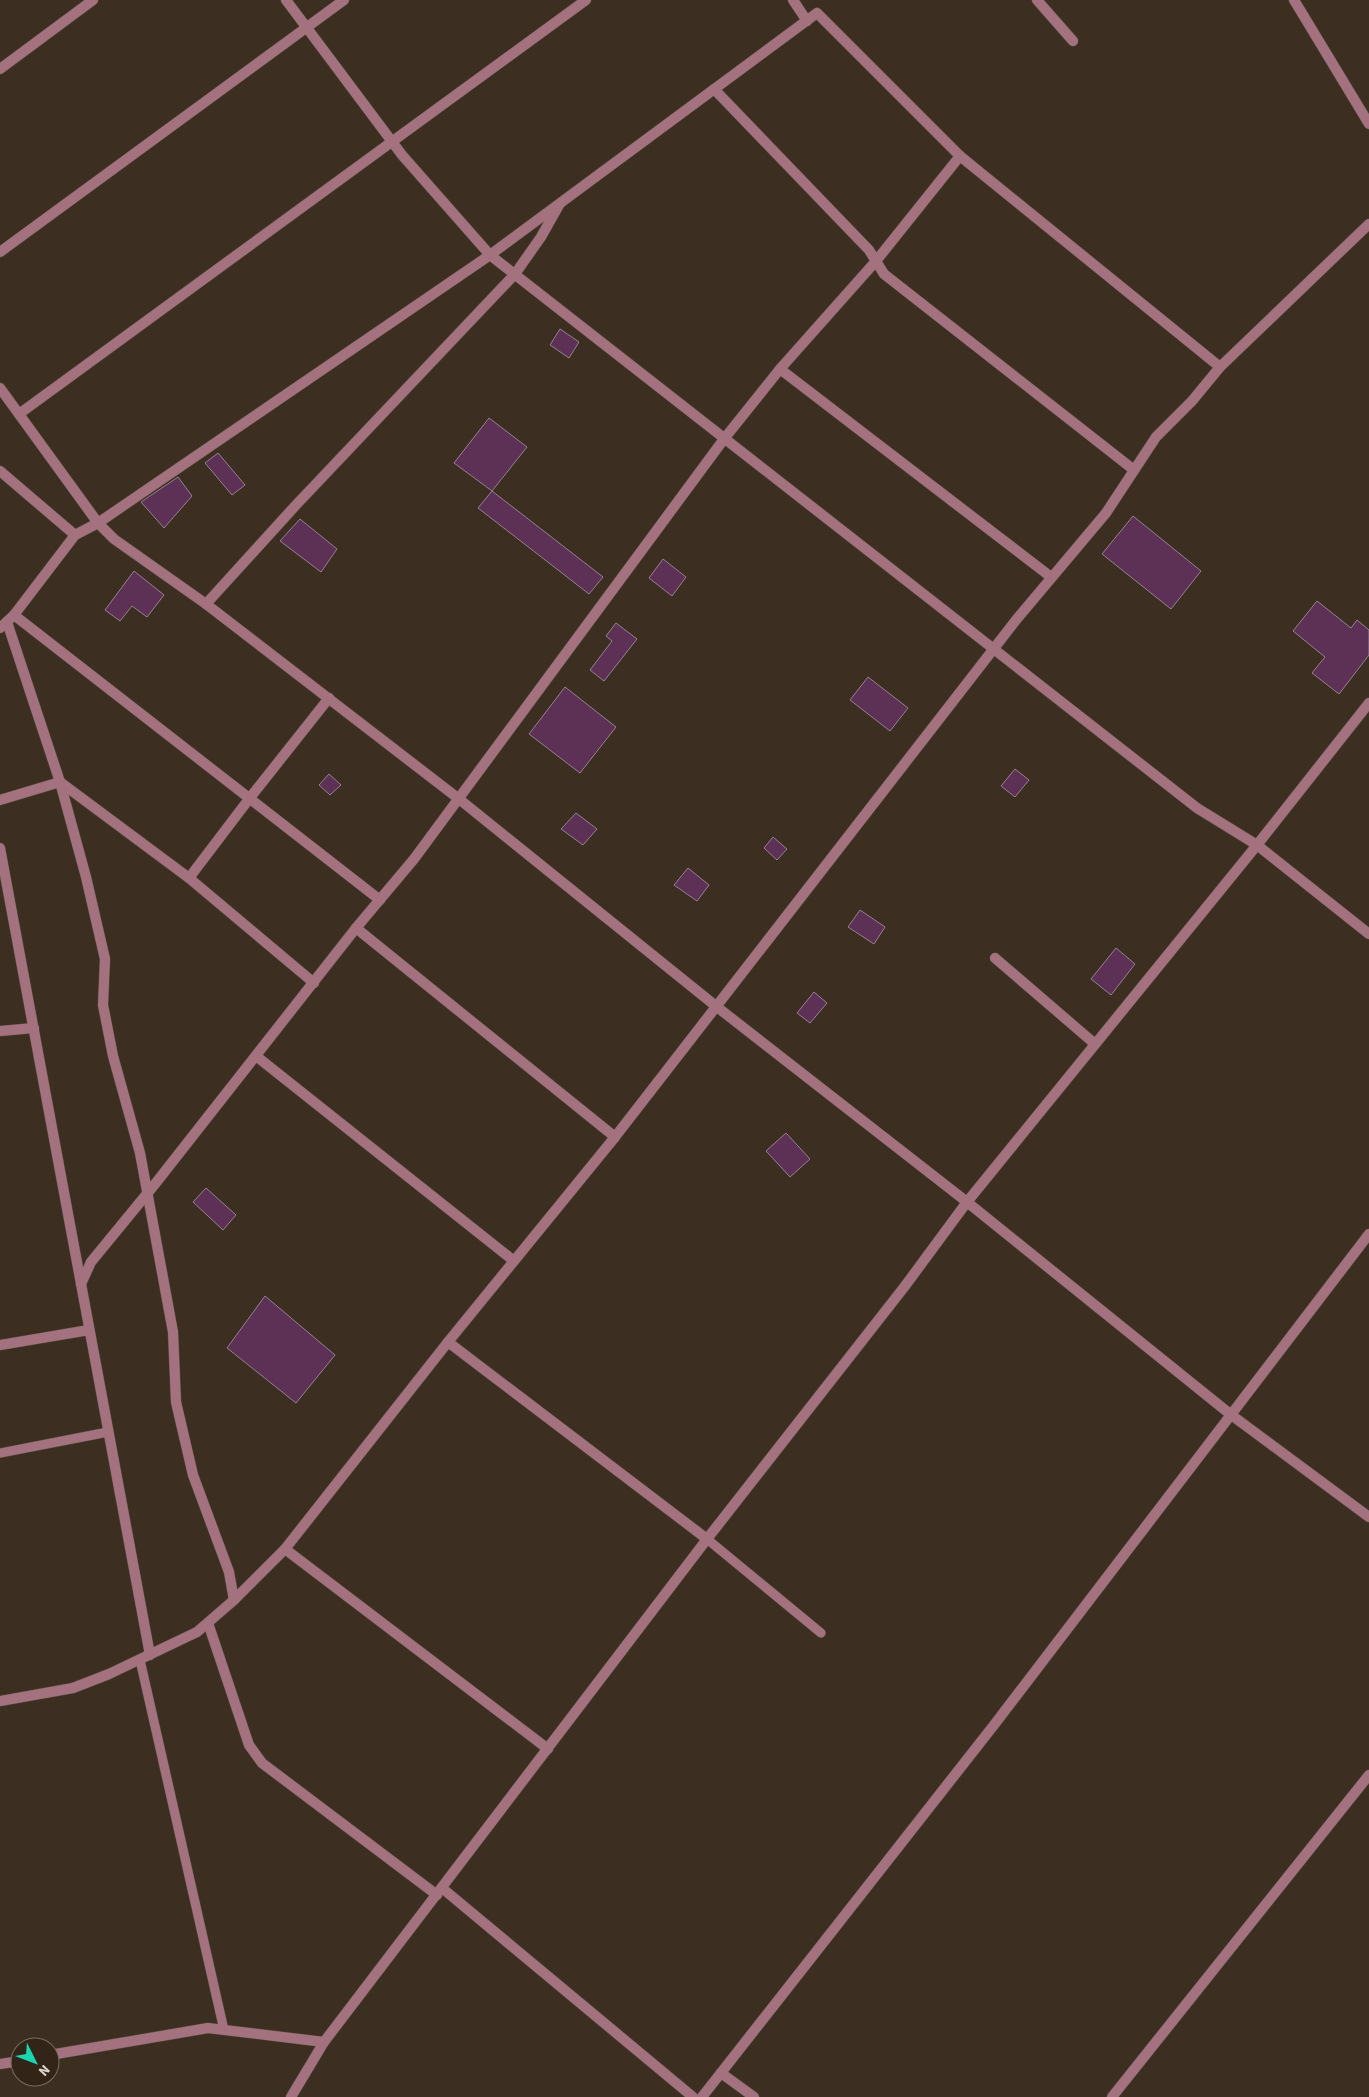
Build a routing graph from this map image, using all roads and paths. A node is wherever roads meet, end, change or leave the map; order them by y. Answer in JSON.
{"nodes":[{"id":1,"x":93,"y":0,"type":"edge"},
{"id":2,"x":286,"y":0,"type":"edge"},
{"id":3,"x":344,"y":0,"type":"edge"},
{"id":4,"x":586,"y":0,"type":"edge"},
{"id":5,"x":792,"y":0,"type":"edge"},
{"id":6,"x":1037,"y":0,"type":"edge"},
{"id":7,"x":1294,"y":0,"type":"edge"},
{"id":8,"x":807,"y":21,"type":"junction"},
{"id":9,"x":306,"y":28,"type":"junction"},
{"id":10,"x":1073,"y":41,"type":"dead end"},
{"id":11,"x":0,"y":69,"type":"edge"},
{"id":12,"x":714,"y":89,"type":"junction"},
{"id":13,"x":1369,"y":124,"type":"edge"},
{"id":14,"x":392,"y":142,"type":"junction"},
{"id":15,"x":960,"y":156,"type":"junction"},
{"id":16,"x":562,"y":202,"type":"junction"},
{"id":17,"x":1369,"y":224,"type":"edge"},
{"id":18,"x":0,"y":252,"type":"edge"},
{"id":19,"x":490,"y":255,"type":"junction"},
{"id":20,"x":876,"y":261,"type":"junction"},
{"id":21,"x":515,"y":274,"type":"junction"},
{"id":22,"x":1220,"y":367,"type":"junction"},
{"id":23,"x":780,"y":370,"type":"junction"},
{"id":24,"x":0,"y":388,"type":"edge"},
{"id":25,"x":19,"y":414,"type":"junction"},
{"id":26,"x":724,"y":440,"type":"junction"},
{"id":27,"x":1134,"y":470,"type":"junction"},
{"id":28,"x":0,"y":471,"type":"edge"},
{"id":29,"x":98,"y":523,"type":"junction"},
{"id":30,"x":75,"y":535,"type":"junction"},
{"id":31,"x":1051,"y":577,"type":"junction"},
{"id":32,"x":206,"y":604,"type":"junction"},
{"id":33,"x":7,"y":622,"type":"edge"},
{"id":34,"x":993,"y":650,"type":"junction"},
{"id":35,"x":329,"y":698,"type":"junction"},
{"id":36,"x":1369,"y":703,"type":"edge"},
{"id":37,"x":60,"y":782,"type":"junction"},
{"id":38,"x":249,"y":798,"type":"junction"},
{"id":39,"x":459,"y":799,"type":"junction"},
{"id":40,"x":0,"y":800,"type":"edge"},
{"id":41,"x":1256,"y":845,"type":"junction"},
{"id":42,"x":0,"y":848,"type":"edge"},
{"id":43,"x":189,"y":878,"type":"junction"},
{"id":44,"x":380,"y":900,"type":"junction"},
{"id":45,"x":356,"y":928,"type":"junction"},
{"id":46,"x":1369,"y":934,"type":"edge"},
{"id":47,"x":995,"y":958,"type":"dead end"},
{"id":48,"x":314,"y":983,"type":"junction"},
{"id":49,"x":717,"y":1007,"type":"junction"},
{"id":50,"x":34,"y":1028,"type":"junction"},
{"id":51,"x":0,"y":1031,"type":"edge"},
{"id":52,"x":1095,"y":1044,"type":"junction"},
{"id":53,"x":256,"y":1056,"type":"junction"},
{"id":54,"x":615,"y":1138,"type":"junction"},
{"id":55,"x":147,"y":1195,"type":"junction"},
{"id":56,"x":967,"y":1202,"type":"junction"},
{"id":57,"x":1369,"y":1234,"type":"edge"},
{"id":58,"x":514,"y":1261,"type":"junction"},
{"id":59,"x":81,"y":1284,"type":"junction"},
{"id":60,"x":89,"y":1330,"type":"junction"},
{"id":61,"x":448,"y":1342,"type":"junction"},
{"id":62,"x":0,"y":1345,"type":"edge"},
{"id":63,"x":1230,"y":1414,"type":"junction"},
{"id":64,"x":108,"y":1432,"type":"junction"},
{"id":65,"x":0,"y":1453,"type":"edge"},
{"id":66,"x":1369,"y":1518,"type":"edge"},
{"id":67,"x":707,"y":1538,"type":"junction"},
{"id":68,"x":285,"y":1549,"type":"junction"},
{"id":69,"x":234,"y":1600,"type":"junction"},
{"id":70,"x":208,"y":1623,"type":"junction"},
{"id":71,"x":821,"y":1633,"type":"dead end"},
{"id":72,"x":150,"y":1655,"type":"junction"},
{"id":73,"x":140,"y":1660,"type":"junction"},
{"id":74,"x":0,"y":1701,"type":"edge"},
{"id":75,"x":548,"y":1749,"type":"junction"},
{"id":76,"x":1369,"y":1775,"type":"edge"},
{"id":77,"x":439,"y":1892,"type":"junction"},
{"id":78,"x":224,"y":2030,"type":"junction"},
{"id":79,"x":324,"y":2042,"type":"junction"},
{"id":80,"x":60,"y":2053,"type":"edge"},
{"id":81,"x":721,"y":2073,"type":"junction"},
{"id":82,"x":291,"y":2097,"type":"edge"},
{"id":83,"x":693,"y":2097,"type":"edge"},
{"id":84,"x":702,"y":2097,"type":"edge"},
{"id":85,"x":754,"y":2097,"type":"edge"},
{"id":86,"x":1112,"y":2097,"type":"edge"}],
"edges":[{"from":1,"to":11,"type":"street"},
{"from":2,"to":9,"type":"street"},
{"from":3,"to":9,"type":"street"},
{"from":4,"to":14,"type":"street"},
{"from":5,"to":8,"type":"street"},
{"from":6,"to":10,"type":"street"},
{"from":7,"to":13,"type":"street"},
{"from":8,"to":12,"type":"street"},
{"from":8,"to":15,"type":"street"},
{"from":9,"to":14,"type":"street"},
{"from":9,"to":18,"type":"street"},
{"from":12,"to":16,"type":"street"},
{"from":12,"to":20,"type":"street"},
{"from":14,"to":19,"type":"street"},
{"from":14,"to":25,"type":"street"},
{"from":15,"to":20,"type":"street"},
{"from":15,"to":22,"type":"street"},
{"from":16,"to":19,"type":"street"},
{"from":16,"to":21,"type":"street"},
{"from":17,"to":22,"type":"street"},
{"from":19,"to":21,"type":"street"},
{"from":19,"to":29,"type":"street"},
{"from":20,"to":23,"type":"street"},
{"from":20,"to":27,"type":"street"},
{"from":21,"to":26,"type":"street"},
{"from":21,"to":32,"type":"street"},
{"from":22,"to":27,"type":"street"},
{"from":23,"to":26,"type":"street"},
{"from":23,"to":31,"type":"street"},
{"from":24,"to":25,"type":"street"},
{"from":25,"to":29,"type":"street"},
{"from":26,"to":34,"type":"street"},
{"from":26,"to":39,"type":"street"},
{"from":27,"to":31,"type":"street"},
{"from":28,"to":30,"type":"street"},
{"from":29,"to":30,"type":"street"},
{"from":29,"to":32,"type":"street"},
{"from":30,"to":33,"type":"street"},
{"from":31,"to":34,"type":"street"},
{"from":32,"to":35,"type":"street"},
{"from":33,"to":37,"type":"street"},
{"from":33,"to":38,"type":"street"},
{"from":34,"to":41,"type":"street"},
{"from":34,"to":49,"type":"street"},
{"from":35,"to":38,"type":"street"},
{"from":35,"to":39,"type":"street"},
{"from":36,"to":41,"type":"street"},
{"from":37,"to":40,"type":"street"},
{"from":37,"to":43,"type":"street"},
{"from":37,"to":55,"type":"street"},
{"from":38,"to":43,"type":"street"},
{"from":38,"to":44,"type":"street"},
{"from":39,"to":44,"type":"street"},
{"from":39,"to":49,"type":"street"},
{"from":41,"to":46,"type":"street"},
{"from":41,"to":52,"type":"street"},
{"from":42,"to":50,"type":"street"},
{"from":43,"to":48,"type":"street"},
{"from":44,"to":45,"type":"street"},
{"from":45,"to":48,"type":"street"},
{"from":45,"to":54,"type":"street"},
{"from":47,"to":52,"type":"street"},
{"from":48,"to":53,"type":"street"},
{"from":49,"to":54,"type":"street"},
{"from":49,"to":56,"type":"street"},
{"from":50,"to":51,"type":"street"},
{"from":50,"to":59,"type":"street"},
{"from":52,"to":56,"type":"street"},
{"from":53,"to":55,"type":"street"},
{"from":53,"to":58,"type":"street"},
{"from":54,"to":58,"type":"street"},
{"from":55,"to":59,"type":"street"},
{"from":55,"to":69,"type":"street"},
{"from":56,"to":63,"type":"street"},
{"from":56,"to":67,"type":"street"},
{"from":57,"to":63,"type":"street"},
{"from":58,"to":61,"type":"street"},
{"from":59,"to":60,"type":"street"},
{"from":60,"to":62,"type":"street"},
{"from":60,"to":64,"type":"street"},
{"from":61,"to":67,"type":"street"},
{"from":61,"to":68,"type":"street"},
{"from":63,"to":66,"type":"street"},
{"from":63,"to":81,"type":"street"},
{"from":64,"to":65,"type":"lane"},
{"from":64,"to":72,"type":"street"},
{"from":67,"to":71,"type":"lane"},
{"from":67,"to":75,"type":"street"},
{"from":68,"to":69,"type":"street"},
{"from":68,"to":75,"type":"street"},
{"from":69,"to":70,"type":"street"},
{"from":70,"to":72,"type":"street"},
{"from":70,"to":77,"type":"street"},
{"from":72,"to":73,"type":"street"},
{"from":73,"to":74,"type":"street"},
{"from":73,"to":78,"type":"lane"},
{"from":75,"to":77,"type":"street"},
{"from":76,"to":86,"type":"street"},
{"from":77,"to":79,"type":"street"},
{"from":77,"to":83,"type":"street"},
{"from":78,"to":79,"type":"street"},
{"from":78,"to":80,"type":"street"},
{"from":79,"to":82,"type":"street"},
{"from":81,"to":84,"type":"street"},
{"from":81,"to":85,"type":"street"}]}
